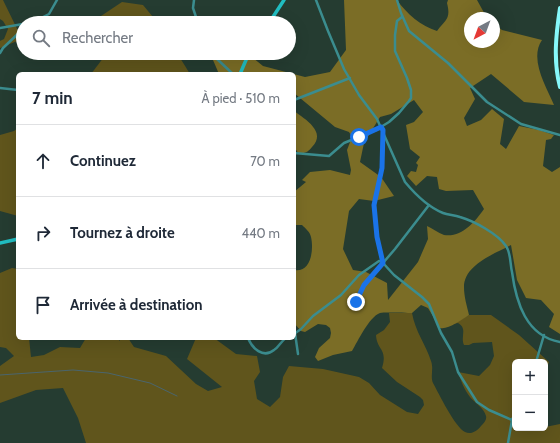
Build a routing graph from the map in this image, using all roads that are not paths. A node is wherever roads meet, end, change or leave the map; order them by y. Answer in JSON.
{"nodes":[{"id":1,"x":57,"y":0,"type":"edge"},
{"id":2,"x":194,"y":0,"type":"edge"},
{"id":3,"x":284,"y":0,"type":"edge"},
{"id":4,"x":316,"y":0,"type":"edge"},
{"id":5,"x":397,"y":0,"type":"edge"},
{"id":6,"x":560,"y":8,"type":"edge"},
{"id":7,"x":45,"y":16,"type":"edge"},
{"id":8,"x":196,"y":16,"type":"edge"},
{"id":9,"x":274,"y":16,"type":"edge"},
{"id":10,"x":402,"y":17,"type":"junction"},
{"id":11,"x":16,"y":25,"type":"edge"},
{"id":12,"x":0,"y":28,"type":"edge"},
{"id":13,"x":16,"y":36,"type":"edge"},
{"id":14,"x":0,"y":53,"type":"edge"},
{"id":15,"x":218,"y":60,"type":"edge"},
{"id":16,"x":246,"y":60,"type":"edge"},
{"id":17,"x":231,"y":72,"type":"edge"},
{"id":18,"x":241,"y":72,"type":"edge"},
{"id":19,"x":350,"y":78,"type":"junction"},
{"id":20,"x":560,"y":87,"type":"edge"},
{"id":21,"x":0,"y":88,"type":"edge"},
{"id":22,"x":16,"y":90,"type":"edge"},
{"id":23,"x":296,"y":99,"type":"edge"},
{"id":24,"x":382,"y":129,"type":"junction"},
{"id":25,"x":560,"y":135,"type":"edge"},
{"id":26,"x":296,"y":153,"type":"edge"},
{"id":27,"x":429,"y":205,"type":"junction"},
{"id":28,"x":16,"y":240,"type":"edge"},
{"id":29,"x":0,"y":244,"type":"edge"},
{"id":30,"x":383,"y":263,"type":"junction"},
{"id":31,"x":355,"y":307,"type":"dead end"},
{"id":32,"x":296,"y":333,"type":"edge"},
{"id":33,"x":544,"y":335,"type":"junction"},
{"id":34,"x":249,"y":340,"type":"edge"},
{"id":35,"x":284,"y":340,"type":"edge"},
{"id":36,"x":295,"y":340,"type":"edge"},
{"id":37,"x":560,"y":342,"type":"edge"},
{"id":38,"x":298,"y":354,"type":"dead end"},
{"id":39,"x":537,"y":359,"type":"edge"},
{"id":40,"x":512,"y":420,"type":"joint"},
{"id":41,"x":508,"y":443,"type":"edge"}],
"edges":[{"from":1,"to":7,"type":"street"},
{"from":2,"to":8,"type":"street"},
{"from":3,"to":9,"type":"street"},
{"from":4,"to":19,"type":"street"},
{"from":5,"to":10,"type":"street"},
{"from":6,"to":20,"type":"highway"},
{"from":10,"to":24,"type":"street"},
{"from":10,"to":25,"type":"street"},
{"from":11,"to":12,"type":"street"},
{"from":13,"to":14,"type":"street"},
{"from":15,"to":17,"type":"street"},
{"from":16,"to":18,"type":"street"},
{"from":19,"to":23,"type":"street"},
{"from":19,"to":24,"type":"street"},
{"from":21,"to":22,"type":"street"},
{"from":24,"to":26,"type":"street"},
{"from":24,"to":27,"type":"street"},
{"from":24,"to":30,"type":"street"},
{"from":27,"to":30,"type":"street"},
{"from":27,"to":33,"type":"street"},
{"from":28,"to":29,"type":"street"},
{"from":30,"to":31,"type":"street"},
{"from":30,"to":32,"type":"street"},
{"from":30,"to":40,"type":"street"},
{"from":33,"to":37,"type":"street"},
{"from":33,"to":39,"type":"street"},
{"from":34,"to":35,"type":"street"},
{"from":36,"to":38,"type":"street"},
{"from":40,"to":41,"type":"street"}]}
